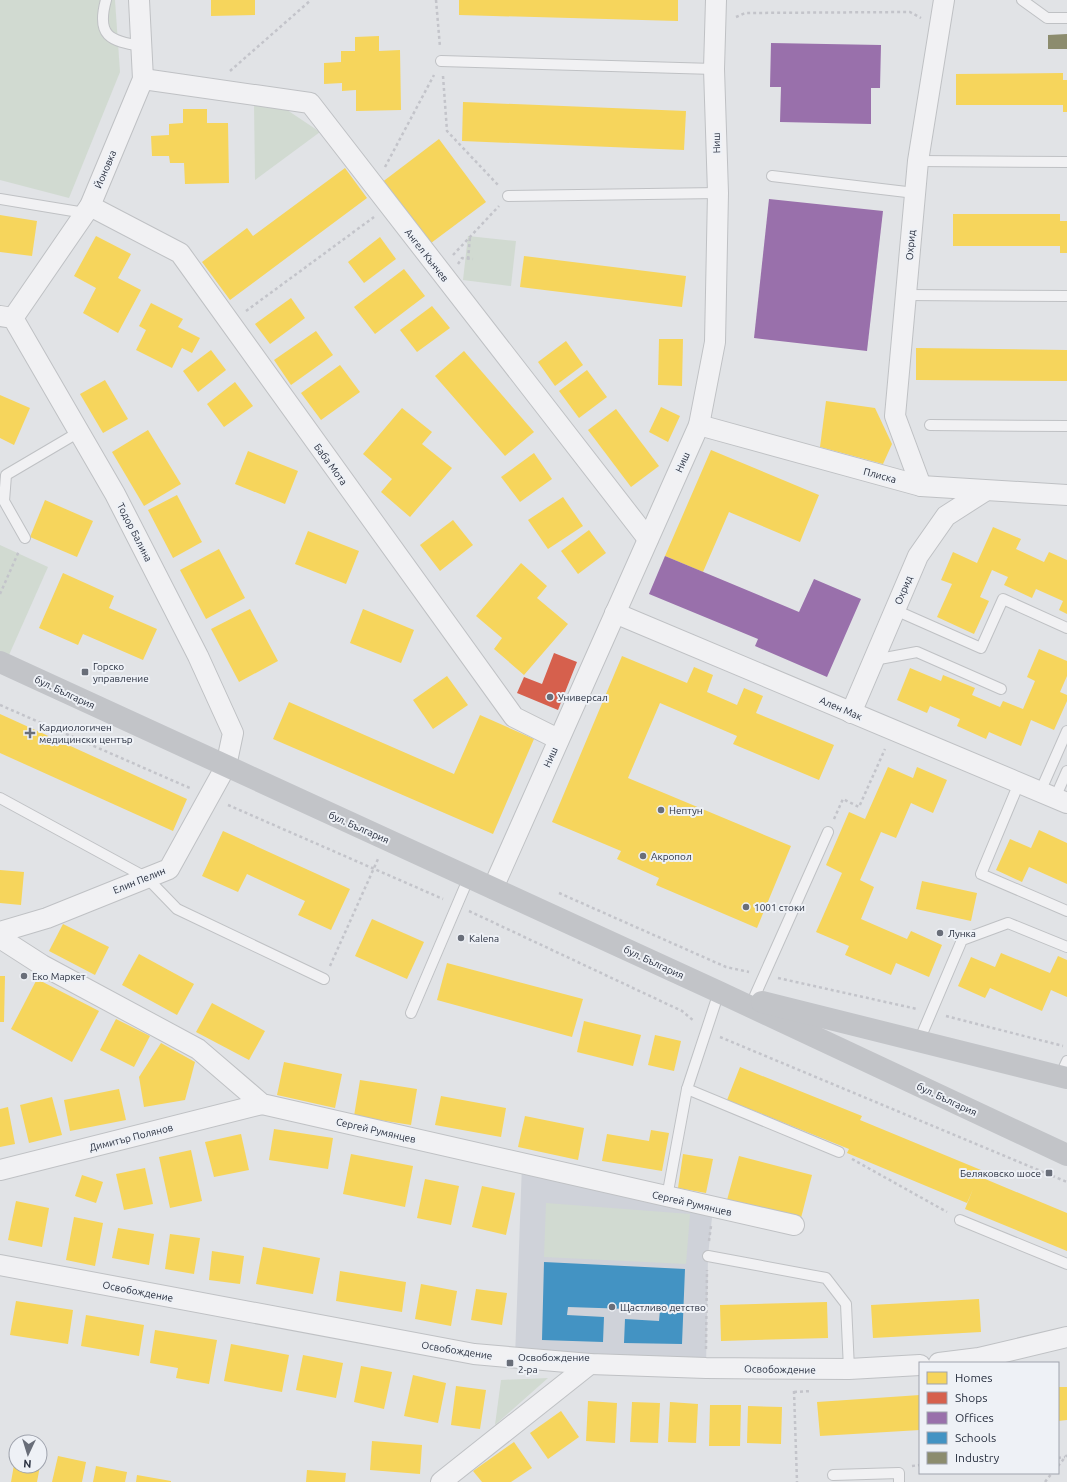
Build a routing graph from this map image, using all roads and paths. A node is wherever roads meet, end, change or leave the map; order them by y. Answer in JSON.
{"nodes":[{"id":1,"x":106,"y":0,"type":"edge"},
{"id":2,"x":139,"y":0,"type":"edge"},
{"id":3,"x":311,"y":0,"type":"edge"},
{"id":4,"x":436,"y":0,"type":"edge"},
{"id":5,"x":716,"y":0,"type":"edge"},
{"id":6,"x":944,"y":0,"type":"edge"},
{"id":7,"x":1022,"y":0,"type":"edge"},
{"id":8,"x":1067,"y":18,"type":"edge"},
{"id":9,"x":734,"y":20,"type":"dead end"},
{"id":10,"x":923,"y":21,"type":"dead end"},
{"id":11,"x":141,"y":46,"type":"junction"},
{"id":12,"x":441,"y":61,"type":"junction"},
{"id":13,"x":714,"y":69,"type":"junction"},
{"id":14,"x":143,"y":79,"type":"junction"},
{"id":15,"x":210,"y":89,"type":"junction"},
{"id":16,"x":918,"y":161,"type":"junction"},
{"id":17,"x":1067,"y":162,"type":"edge"},
{"id":18,"x":772,"y":176,"type":"dead end"},
{"id":19,"x":374,"y":187,"type":"junction"},
{"id":20,"x":718,"y":193,"type":"junction"},
{"id":21,"x":915,"y":193,"type":"junction"},
{"id":22,"x":508,"y":196,"type":"junction"},
{"id":23,"x":0,"y":199,"type":"edge"},
{"id":24,"x":389,"y":206,"type":"junction"},
{"id":25,"x":87,"y":210,"type":"junction"},
{"id":26,"x":470,"y":237,"type":"junction"},
{"id":27,"x":468,"y":259,"type":"dead end"},
{"id":28,"x":438,"y":271,"type":"junction"},
{"id":29,"x":906,"y":295,"type":"junction"},
{"id":30,"x":1067,"y":296,"type":"edge"},
{"id":31,"x":6,"y":317,"type":"edge"},
{"id":32,"x":230,"y":322,"type":"junction"},
{"id":33,"x":699,"y":425,"type":"junction"},
{"id":34,"x":930,"y":425,"type":"dead end"},
{"id":35,"x":1067,"y":426,"type":"edge"},
{"id":36,"x":79,"y":432,"type":"junction"},
{"id":37,"x":922,"y":486,"type":"junction"},
{"id":38,"x":985,"y":491,"type":"junction"},
{"id":39,"x":1067,"y":495,"type":"edge"},
{"id":40,"x":25,"y":538,"type":"joint"},
{"id":41,"x":648,"y":539,"type":"junction"},
{"id":42,"x":0,"y":594,"type":"edge"},
{"id":43,"x":895,"y":610,"type":"junction"},
{"id":44,"x":615,"y":613,"type":"junction"},
{"id":45,"x":1067,"y":628,"type":"edge"},
{"id":46,"x":874,"y":660,"type":"junction"},
{"id":47,"x":0,"y":662,"type":"edge"},
{"id":48,"x":1001,"y":689,"type":"dead end"},
{"id":49,"x":0,"y":705,"type":"edge"},
{"id":50,"x":851,"y":712,"type":"junction"},
{"id":51,"x":1067,"y":731,"type":"edge"},
{"id":52,"x":558,"y":739,"type":"junction"},
{"id":53,"x":878,"y":763,"type":"dead end"},
{"id":54,"x":226,"y":766,"type":"junction"},
{"id":55,"x":1067,"y":771,"type":"edge"},
{"id":56,"x":1019,"y":783,"type":"junction"},
{"id":57,"x":209,"y":796,"type":"junction"},
{"id":58,"x":0,"y":798,"type":"edge"},
{"id":59,"x":1054,"y":798,"type":"edge"},
{"id":60,"x":828,"y":832,"type":"joint"},
{"id":61,"x":386,"y":839,"type":"junction"},
{"id":62,"x":373,"y":868,"type":"junction"},
{"id":63,"x":469,"y":877,"type":"junction"},
{"id":64,"x":147,"y":878,"type":"junction"},
{"id":65,"x":492,"y":888,"type":"junction"},
{"id":66,"x":552,"y":890,"type":"dead end"},
{"id":67,"x":457,"y":905,"type":"junction"},
{"id":68,"x":1067,"y":911,"type":"edge"},
{"id":69,"x":0,"y":932,"type":"edge"},
{"id":70,"x":0,"y":938,"type":"edge"},
{"id":71,"x":1067,"y":947,"type":"edge"},
{"id":72,"x":764,"y":975,"type":"junction"},
{"id":73,"x":324,"y":979,"type":"joint"},
{"id":74,"x":719,"y":992,"type":"junction"},
{"id":75,"x":753,"y":1000,"type":"junction"},
{"id":76,"x":931,"y":1012,"type":"junction"},
{"id":77,"x":411,"y":1013,"type":"dead end"},
{"id":78,"x":706,"y":1031,"type":"junction"},
{"id":79,"x":919,"y":1041,"type":"junction"},
{"id":80,"x":1067,"y":1048,"type":"edge"},
{"id":81,"x":1065,"y":1071,"type":"edge"},
{"id":82,"x":687,"y":1089,"type":"junction"},
{"id":83,"x":262,"y":1104,"type":"junction"},
{"id":84,"x":839,"y":1152,"type":"joint"},
{"id":85,"x":1067,"y":1155,"type":"edge"},
{"id":86,"x":0,"y":1170,"type":"edge"},
{"id":87,"x":1067,"y":1182,"type":"edge"},
{"id":88,"x":667,"y":1197,"type":"junction"},
{"id":89,"x":713,"y":1208,"type":"junction"},
{"id":90,"x":960,"y":1220,"type":"joint"},
{"id":91,"x":794,"y":1225,"type":"dead end"},
{"id":92,"x":708,"y":1256,"type":"junction"},
{"id":93,"x":1067,"y":1264,"type":"edge"},
{"id":94,"x":0,"y":1266,"type":"edge"},
{"id":95,"x":1067,"y":1337,"type":"edge"},
{"id":96,"x":706,"y":1350,"type":"dead end"},
{"id":97,"x":947,"y":1362,"type":"edge"},
{"id":98,"x":590,"y":1364,"type":"junction"},
{"id":99,"x":919,"y":1365,"type":"edge"},
{"id":100,"x":849,"y":1369,"type":"junction"},
{"id":101,"x":793,"y":1370,"type":"junction"},
{"id":102,"x":1066,"y":1457,"type":"edge"},
{"id":103,"x":1059,"y":1465,"type":"edge"},
{"id":104,"x":1051,"y":1474,"type":"edge"},
{"id":105,"x":833,"y":1475,"type":"dead end"},
{"id":106,"x":441,"y":1482,"type":"edge"},
{"id":107,"x":797,"y":1482,"type":"edge"},
{"id":108,"x":899,"y":1482,"type":"edge"},
{"id":109,"x":1045,"y":1482,"type":"edge"}],
"edges":[{"from":1,"to":11,"type":"lane"},
{"from":2,"to":11,"type":"street","name":"Йоновка"},
{"from":3,"to":15,"type":"path"},
{"from":4,"to":12,"type":"path"},
{"from":5,"to":13,"type":"street","name":"Ниш"},
{"from":6,"to":16,"type":"street","name":"Охрид"},
{"from":7,"to":8,"type":"lane"},
{"from":9,"to":10,"type":"path"},
{"from":11,"to":14,"type":"street","name":"Йоновка"},
{"from":12,"to":13,"type":"lane"},
{"from":12,"to":19,"type":"path"},
{"from":12,"to":22,"type":"path"},
{"from":13,"to":20,"type":"street","name":"Ниш"},
{"from":14,"to":15,"type":"street","name":"Ангел Кънчев"},
{"from":14,"to":25,"type":"street","name":"Йоновка"},
{"from":15,"to":19,"type":"street","name":"Ангел Кънчев"},
{"from":16,"to":17,"type":"lane"},
{"from":16,"to":21,"type":"street","name":"Охрид"},
{"from":18,"to":21,"type":"lane"},
{"from":19,"to":24,"type":"street","name":"Ангел Кънчев"},
{"from":20,"to":22,"type":"lane"},
{"from":20,"to":33,"type":"street","name":"Ниш"},
{"from":21,"to":29,"type":"street","name":"Охрид"},
{"from":22,"to":26,"type":"path"},
{"from":23,"to":25,"type":"lane"},
{"from":24,"to":28,"type":"street","name":"Ангел Кънчев"},
{"from":24,"to":32,"type":"path"},
{"from":25,"to":31,"type":"street","name":"Йоновка"},
{"from":25,"to":32,"type":"street","name":"Баба Мота"},
{"from":26,"to":27,"type":"path"},
{"from":26,"to":28,"type":"path"},
{"from":28,"to":41,"type":"street","name":"Ангел Кънчев"},
{"from":29,"to":30,"type":"lane"},
{"from":29,"to":37,"type":"street","name":"Охрид"},
{"from":31,"to":36,"type":"street","name":"Тодор Балина"},
{"from":32,"to":52,"type":"street","name":"Баба Мота"},
{"from":33,"to":37,"type":"street","name":"Плиска"},
{"from":33,"to":41,"type":"street","name":"Ниш"},
{"from":34,"to":35,"type":"lane"},
{"from":36,"to":40,"type":"lane"},
{"from":36,"to":54,"type":"street","name":"Тодор Балина"},
{"from":37,"to":38,"type":"street","name":"Плиска"},
{"from":38,"to":39,"type":"street","name":"Плиска"},
{"from":38,"to":43,"type":"street","name":"Охрид"},
{"from":40,"to":42,"type":"path"},
{"from":41,"to":44,"type":"street","name":"Ниш"},
{"from":43,"to":45,"type":"lane"},
{"from":43,"to":46,"type":"street","name":"Охрид"},
{"from":44,"to":50,"type":"street","name":"Ален Мак"},
{"from":44,"to":52,"type":"street","name":"Ниш"},
{"from":46,"to":48,"type":"lane"},
{"from":46,"to":50,"type":"street","name":"Охрид"},
{"from":47,"to":54,"type":"main road","name":"бул. България"},
{"from":49,"to":57,"type":"path"},
{"from":50,"to":56,"type":"street","name":"Ален Мак"},
{"from":51,"to":59,"type":"lane"},
{"from":52,"to":65,"type":"street","name":"Ниш"},
{"from":53,"to":60,"type":"path"},
{"from":54,"to":57,"type":"street","name":"Елин Пелин"},
{"from":54,"to":61,"type":"main road","name":"бул. България"},
{"from":55,"to":59,"type":"lane"},
{"from":56,"to":59,"type":"street","name":"Ален Мак"},
{"from":56,"to":68,"type":"lane"},
{"from":57,"to":62,"type":"path"},
{"from":57,"to":64,"type":"street","name":"Елин Пелин"},
{"from":58,"to":64,"type":"lane"},
{"from":60,"to":72,"type":"lane"},
{"from":61,"to":62,"type":"path"},
{"from":61,"to":63,"type":"main road","name":"бул. България"},
{"from":62,"to":67,"type":"path"},
{"from":62,"to":73,"type":"path"},
{"from":63,"to":65,"type":"main road","name":"бул. България"},
{"from":63,"to":67,"type":"lane"},
{"from":64,"to":69,"type":"street","name":"Елин Пелин"},
{"from":64,"to":73,"type":"lane"},
{"from":65,"to":74,"type":"main road","name":"бул. България"},
{"from":66,"to":72,"type":"path"},
{"from":67,"to":77,"type":"lane"},
{"from":67,"to":78,"type":"path"},
{"from":70,"to":83,"type":"street","name":"Сергей Румянцев"},
{"from":71,"to":76,"type":"lane"},
{"from":72,"to":75,"type":"lane"},
{"from":72,"to":76,"type":"path"},
{"from":74,"to":75,"type":"main road","name":"бул. България"},
{"from":74,"to":78,"type":"lane"},
{"from":74,"to":85,"type":"main road","name":"бул. България"},
{"from":75,"to":79,"type":"main road","name":"бул. България"},
{"from":76,"to":79,"type":"lane"},
{"from":76,"to":80,"type":"path"},
{"from":78,"to":82,"type":"lane"},
{"from":78,"to":87,"type":"path"},
{"from":79,"to":81,"type":"main road","name":"бул. България"},
{"from":82,"to":84,"type":"lane"},
{"from":82,"to":88,"type":"lane"},
{"from":83,"to":86,"type":"street","name":"Димитър Полянов"},
{"from":83,"to":88,"type":"street","name":"Сергей Румянцев"},
{"from":84,"to":90,"type":"path"},
{"from":88,"to":89,"type":"street","name":"Сергей Румянцев"},
{"from":89,"to":91,"type":"street","name":"Сергей Румянцев"},
{"from":89,"to":92,"type":"path"},
{"from":90,"to":93,"type":"lane"},
{"from":92,"to":96,"type":"path"},
{"from":92,"to":100,"type":"lane"},
{"from":94,"to":98,"type":"street","name":"Освобождение"},
{"from":95,"to":97,"type":"street"},
{"from":98,"to":101,"type":"street","name":"Освобождение"},
{"from":98,"to":106,"type":"street"},
{"from":99,"to":100,"type":"street","name":"Освобождение"},
{"from":100,"to":101,"type":"street","name":"Освобождение"},
{"from":101,"to":107,"type":"path"},
{"from":102,"to":103,"type":"path"},
{"from":104,"to":109,"type":"path"},
{"from":105,"to":108,"type":"lane"}]}
